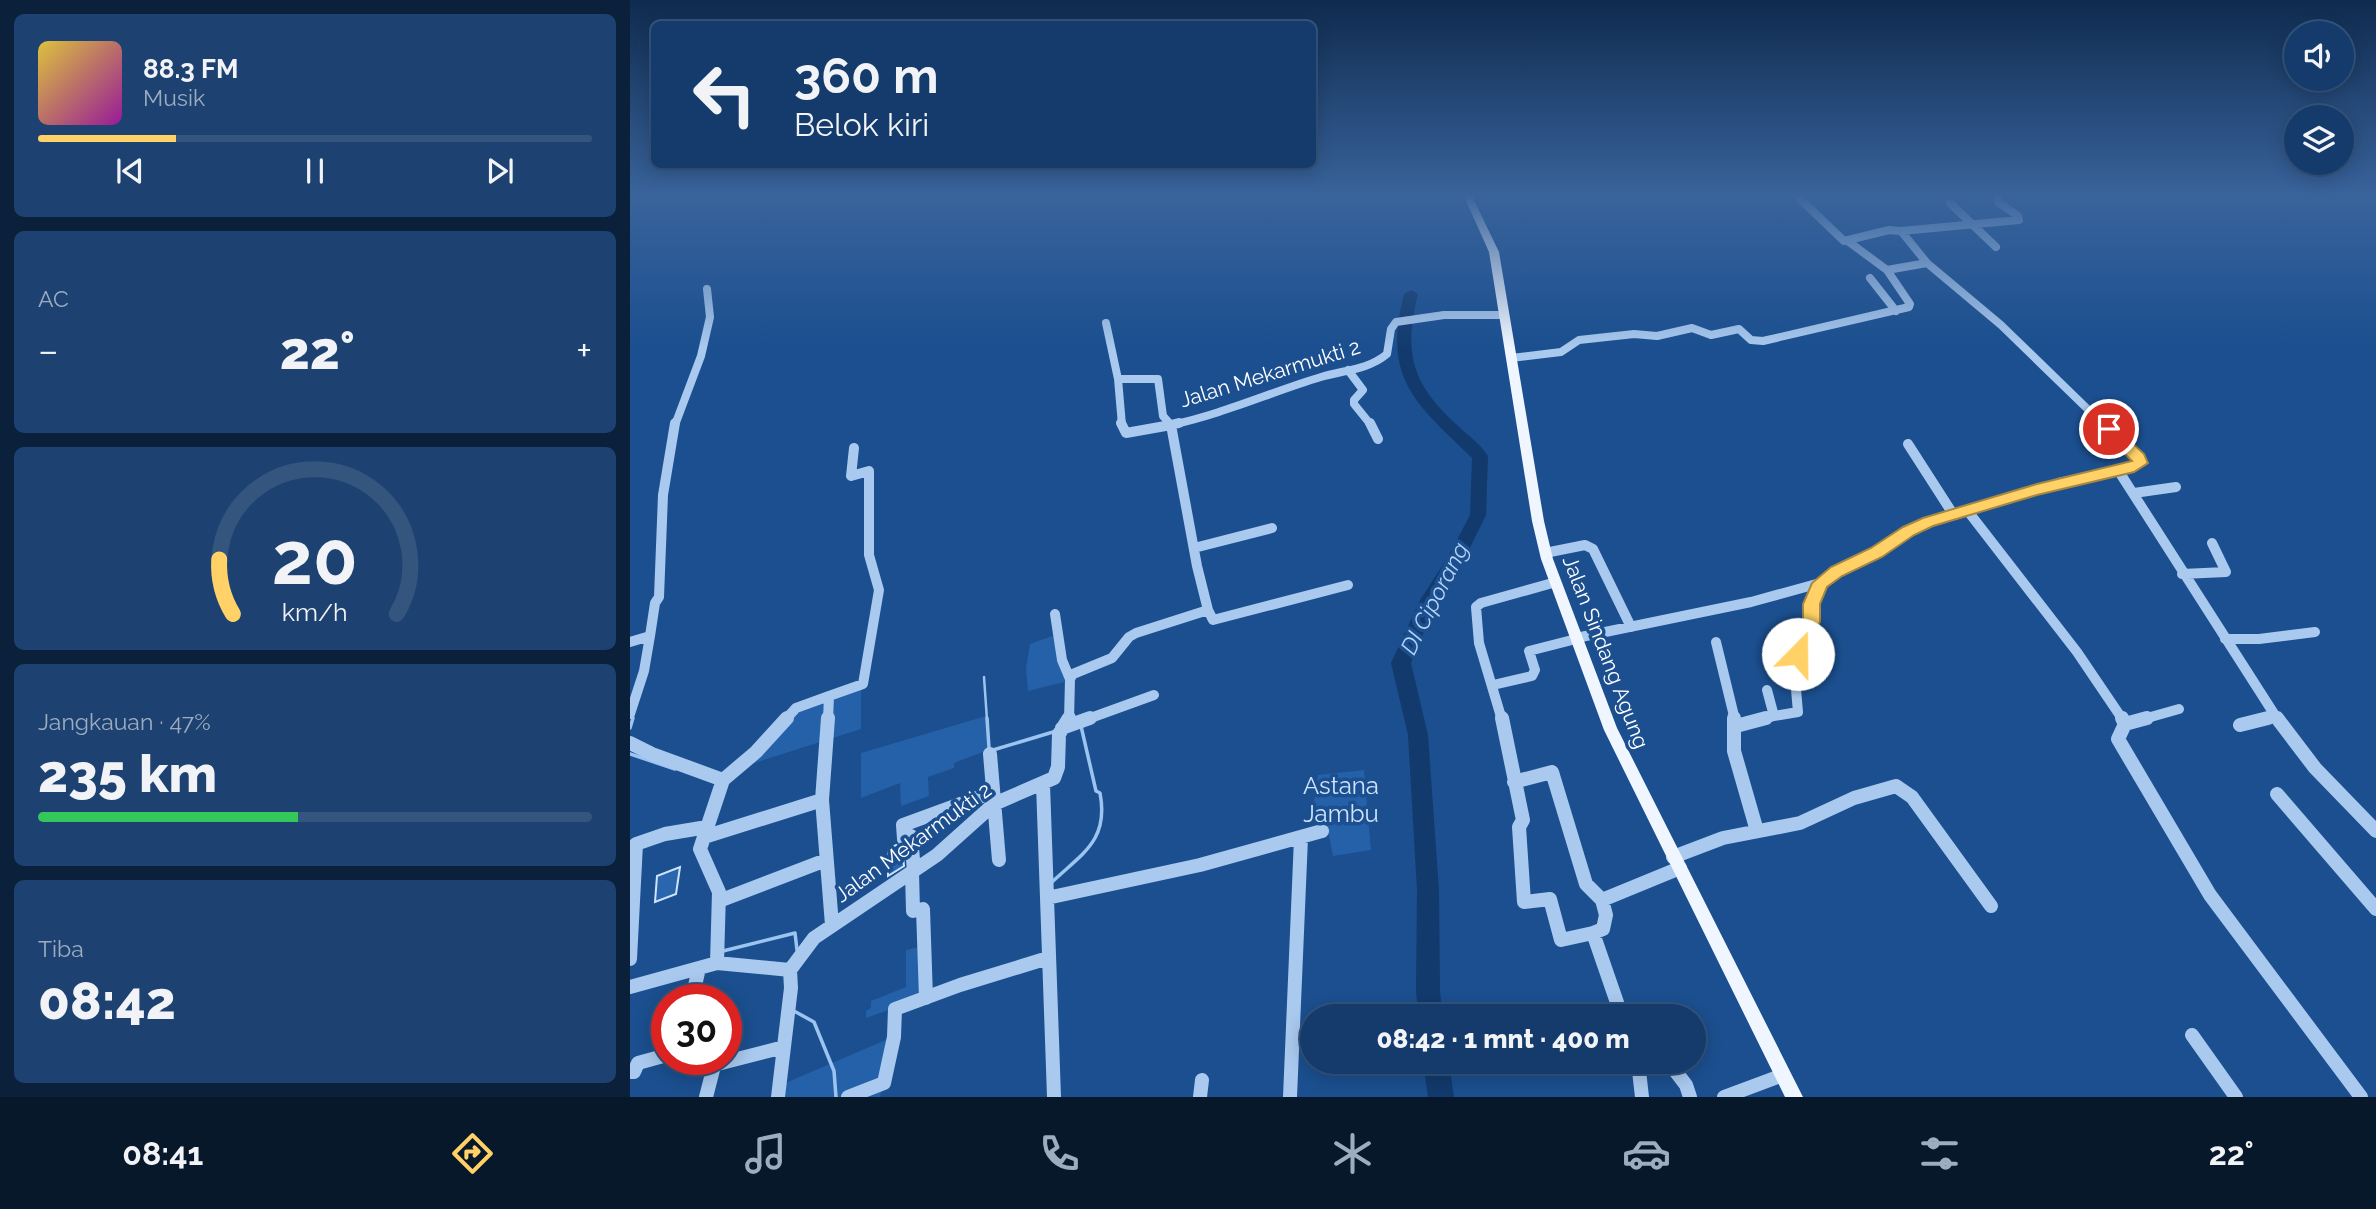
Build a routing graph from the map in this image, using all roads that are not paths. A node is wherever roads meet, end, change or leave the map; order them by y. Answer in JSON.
{"nodes":[{"id":1,"x":1491,"y":245,"type":"edge"},
{"id":2,"x":1853,"y":245,"type":"edge"},
{"id":3,"x":1913,"y":245,"type":"edge"},
{"id":4,"x":1927,"y":263,"type":"junction"},
{"id":5,"x":1887,"y":270,"type":"junction"},
{"id":6,"x":1870,"y":278,"type":"dead end"},
{"id":7,"x":707,"y":289,"type":"dead end"},
{"id":8,"x":1896,"y":311,"type":"junction"},
{"id":9,"x":1504,"y":315,"type":"junction"},
{"id":10,"x":1105,"y":323,"type":"dead end"},
{"id":11,"x":1511,"y":358,"type":"junction"},
{"id":12,"x":1348,"y":370,"type":"junction"},
{"id":13,"x":1118,"y":380,"type":"junction"},
{"id":14,"x":1171,"y":425,"type":"junction"},
{"id":15,"x":1378,"y":439,"type":"dead end"},
{"id":16,"x":1908,"y":444,"type":"dead end"},
{"id":17,"x":854,"y":448,"type":"dead end"},
{"id":18,"x":2118,"y":470,"type":"junction"},
{"id":19,"x":2176,"y":487,"type":"dead end"},
{"id":20,"x":2134,"y":493,"type":"junction"},
{"id":21,"x":1967,"y":510,"type":"junction"},
{"id":22,"x":1953,"y":514,"type":"junction"},
{"id":23,"x":1272,"y":528,"type":"dead end"},
{"id":24,"x":2212,"y":543,"type":"dead end"},
{"id":25,"x":1194,"y":548,"type":"junction"},
{"id":26,"x":1545,"y":553,"type":"junction"},
{"id":27,"x":2182,"y":574,"type":"junction"},
{"id":28,"x":1556,"y":582,"type":"junction"},
{"id":29,"x":1820,"y":583,"type":"junction"},
{"id":30,"x":1348,"y":585,"type":"dead end"},
{"id":31,"x":1208,"y":610,"type":"junction"},
{"id":32,"x":1055,"y":614,"type":"dead end"},
{"id":33,"x":1631,"y":627,"type":"junction"},
{"id":34,"x":2315,"y":632,"type":"dead end"},
{"id":35,"x":650,"y":636,"type":"junction"},
{"id":36,"x":1576,"y":639,"type":"junction"},
{"id":37,"x":2225,"y":639,"type":"junction"},
{"id":38,"x":630,"y":642,"type":"edge"},
{"id":39,"x":1716,"y":642,"type":"dead end"},
{"id":40,"x":1070,"y":679,"type":"junction"},
{"id":41,"x":1493,"y":685,"type":"junction"},
{"id":42,"x":1767,"y":690,"type":"dead end"},
{"id":43,"x":1154,"y":695,"type":"dead end"},
{"id":44,"x":829,"y":696,"type":"junction"},
{"id":45,"x":2179,"y":709,"type":"dead end"},
{"id":46,"x":630,"y":715,"type":"edge"},
{"id":47,"x":1774,"y":716,"type":"junction"},
{"id":48,"x":2276,"y":716,"type":"junction"},
{"id":49,"x":2125,"y":724,"type":"junction"},
{"id":50,"x":2240,"y":724,"type":"dead end"},
{"id":51,"x":1736,"y":726,"type":"junction"},
{"id":52,"x":1062,"y":728,"type":"junction"},
{"id":53,"x":630,"y":743,"type":"edge"},
{"id":54,"x":990,"y":754,"type":"dead end"},
{"id":55,"x":723,"y":780,"type":"junction"},
{"id":56,"x":1514,"y":782,"type":"junction"},
{"id":57,"x":1043,"y":784,"type":"junction"},
{"id":58,"x":2277,"y":794,"type":"dead end"},
{"id":59,"x":993,"y":798,"type":"junction"},
{"id":60,"x":822,"y":800,"type":"junction"},
{"id":61,"x":1322,"y":831,"type":"dead end"},
{"id":62,"x":1757,"y":831,"type":"junction"},
{"id":63,"x":2376,"y":831,"type":"edge"},
{"id":64,"x":706,"y":832,"type":"junction"},
{"id":65,"x":1301,"y":838,"type":"junction"},
{"id":66,"x":634,"y":850,"type":"edge"},
{"id":67,"x":826,"y":860,"type":"junction"},
{"id":68,"x":999,"y":860,"type":"dead end"},
{"id":69,"x":1677,"y":863,"type":"junction"},
{"id":70,"x":913,"y":872,"type":"junction"},
{"id":71,"x":1047,"y":898,"type":"junction"},
{"id":72,"x":1602,"y":900,"type":"junction"},
{"id":73,"x":719,"y":901,"type":"junction"},
{"id":74,"x":1991,"y":906,"type":"dead end"},
{"id":75,"x":2376,"y":909,"type":"edge"},
{"id":76,"x":832,"y":925,"type":"junction"},
{"id":77,"x":1592,"y":933,"type":"junction"},
{"id":78,"x":1048,"y":958,"type":"junction"},
{"id":79,"x":630,"y":959,"type":"edge"},
{"id":80,"x":717,"y":963,"type":"junction"},
{"id":81,"x":699,"y":968,"type":"junction"},
{"id":82,"x":790,"y":970,"type":"junction"},
{"id":83,"x":695,"y":984,"type":"edge"},
{"id":84,"x":630,"y":987,"type":"edge"},
{"id":85,"x":926,"y":998,"type":"junction"},
{"id":86,"x":1617,"y":1004,"type":"edge"},
{"id":87,"x":2192,"y":1035,"type":"dead end"},
{"id":88,"x":784,"y":1047,"type":"junction"},
{"id":89,"x":742,"y":1058,"type":"edge"},
{"id":90,"x":651,"y":1059,"type":"edge"},
{"id":91,"x":630,"y":1072,"type":"edge"},
{"id":92,"x":1640,"y":1074,"type":"edge"},
{"id":93,"x":1679,"y":1074,"type":"edge"},
{"id":94,"x":712,"y":1075,"type":"edge"},
{"id":95,"x":1783,"y":1075,"type":"junction"},
{"id":96,"x":1202,"y":1080,"type":"dead end"},
{"id":97,"x":706,"y":1097,"type":"edge"},
{"id":98,"x":778,"y":1097,"type":"edge"},
{"id":99,"x":848,"y":1097,"type":"edge"},
{"id":100,"x":1054,"y":1097,"type":"edge"},
{"id":101,"x":1200,"y":1097,"type":"edge"},
{"id":102,"x":1290,"y":1097,"type":"edge"},
{"id":103,"x":1642,"y":1097,"type":"edge"},
{"id":104,"x":1690,"y":1097,"type":"edge"},
{"id":105,"x":1724,"y":1097,"type":"edge"},
{"id":106,"x":1794,"y":1097,"type":"edge"},
{"id":107,"x":2236,"y":1097,"type":"edge"},
{"id":108,"x":2361,"y":1097,"type":"edge"}],
"edges":[{"from":1,"to":9,"type":"main road","name":"Jalan Sindang Agung"},
{"from":2,"to":5,"type":"street"},
{"from":3,"to":4,"type":"street"},
{"from":4,"to":5,"type":"street"},
{"from":4,"to":18,"type":"street"},
{"from":5,"to":8,"type":"street"},
{"from":6,"to":8,"type":"street"},
{"from":7,"to":35,"type":"street"},
{"from":8,"to":11,"type":"street"},
{"from":9,"to":11,"type":"main road","name":"Jalan Sindang Agung"},
{"from":9,"to":12,"type":"street","name":"Jalan Mekarmukti 2"},
{"from":10,"to":13,"type":"street"},
{"from":11,"to":26,"type":"main road","name":"Jalan Sindang Agung"},
{"from":12,"to":14,"type":"street","name":"Jalan Mekarmukti 2"},
{"from":12,"to":15,"type":"street"},
{"from":13,"to":14,"type":"street"},
{"from":13,"to":14,"type":"street"},
{"from":14,"to":25,"type":"street","name":"Jalan Mekarmukti 2"},
{"from":16,"to":22,"type":"street"},
{"from":17,"to":44,"type":"street"},
{"from":18,"to":20,"type":"street"},
{"from":18,"to":21,"type":"street"},
{"from":19,"to":20,"type":"street"},
{"from":20,"to":27,"type":"street"},
{"from":21,"to":22,"type":"street"},
{"from":21,"to":49,"type":"street"},
{"from":22,"to":29,"type":"street"},
{"from":23,"to":25,"type":"street"},
{"from":24,"to":27,"type":"street"},
{"from":25,"to":31,"type":"street","name":"Jalan Mekarmukti 2"},
{"from":26,"to":28,"type":"main road","name":"Jalan Sindang Agung"},
{"from":26,"to":33,"type":"street"},
{"from":27,"to":37,"type":"street"},
{"from":28,"to":36,"type":"main road","name":"Jalan Sindang Agung"},
{"from":28,"to":41,"type":"street"},
{"from":29,"to":33,"type":"street"},
{"from":29,"to":47,"type":"street"},
{"from":30,"to":31,"type":"street"},
{"from":31,"to":40,"type":"street"},
{"from":32,"to":40,"type":"street"},
{"from":33,"to":36,"type":"street"},
{"from":34,"to":37,"type":"street"},
{"from":35,"to":38,"type":"street"},
{"from":35,"to":46,"type":"street"},
{"from":36,"to":41,"type":"street"},
{"from":36,"to":69,"type":"main road","name":"Jalan Sindang Agung"},
{"from":37,"to":48,"type":"street"},
{"from":39,"to":51,"type":"street"},
{"from":40,"to":52,"type":"street"},
{"from":41,"to":56,"type":"street"},
{"from":42,"to":47,"type":"street"},
{"from":43,"to":52,"type":"street"},
{"from":44,"to":55,"type":"street"},
{"from":44,"to":60,"type":"street"},
{"from":45,"to":49,"type":"street"},
{"from":47,"to":51,"type":"street"},
{"from":48,"to":50,"type":"street"},
{"from":48,"to":63,"type":"street"},
{"from":49,"to":108,"type":"street"},
{"from":51,"to":62,"type":"street"},
{"from":52,"to":57,"type":"street"},
{"from":53,"to":55,"type":"street"},
{"from":54,"to":59,"type":"street"},
{"from":55,"to":64,"type":"street"},
{"from":56,"to":72,"type":"street"},
{"from":56,"to":77,"type":"street"},
{"from":57,"to":59,"type":"street","name":"Jalan Mekarmukti 2"},
{"from":57,"to":71,"type":"street"},
{"from":58,"to":75,"type":"street"},
{"from":59,"to":68,"type":"street"},
{"from":59,"to":70,"type":"street","name":"Jalan Mekarmukti 2"},
{"from":59,"to":70,"type":"street"},
{"from":60,"to":64,"type":"street"},
{"from":60,"to":67,"type":"street"},
{"from":61,"to":65,"type":"street"},
{"from":62,"to":69,"type":"street"},
{"from":62,"to":74,"type":"street"},
{"from":64,"to":66,"type":"street"},
{"from":64,"to":73,"type":"street"},
{"from":65,"to":71,"type":"street"},
{"from":65,"to":102,"type":"street"},
{"from":66,"to":79,"type":"street"},
{"from":67,"to":73,"type":"street"},
{"from":67,"to":76,"type":"street"},
{"from":69,"to":72,"type":"street"},
{"from":69,"to":95,"type":"main road","name":"Jalan Sindang Agung"},
{"from":70,"to":76,"type":"street","name":"Jalan Mekarmukti 2"},
{"from":70,"to":85,"type":"street"},
{"from":71,"to":78,"type":"street"},
{"from":72,"to":77,"type":"street"},
{"from":73,"to":80,"type":"street"},
{"from":76,"to":82,"type":"street","name":"Jalan Mekarmukti 2"},
{"from":77,"to":86,"type":"street"},
{"from":78,"to":85,"type":"street"},
{"from":78,"to":100,"type":"street"},
{"from":80,"to":81,"type":"street"},
{"from":80,"to":82,"type":"street"},
{"from":81,"to":83,"type":"street"},
{"from":81,"to":84,"type":"street"},
{"from":82,"to":88,"type":"street"},
{"from":85,"to":99,"type":"street"},
{"from":87,"to":107,"type":"street"},
{"from":88,"to":89,"type":"street"},
{"from":88,"to":98,"type":"street"},
{"from":90,"to":91,"type":"street"},
{"from":92,"to":103,"type":"street"},
{"from":93,"to":104,"type":"street"},
{"from":94,"to":97,"type":"street"},
{"from":95,"to":105,"type":"street"},
{"from":95,"to":106,"type":"main road","name":"Jalan Sindang Agung"},
{"from":96,"to":101,"type":"street"}]}
